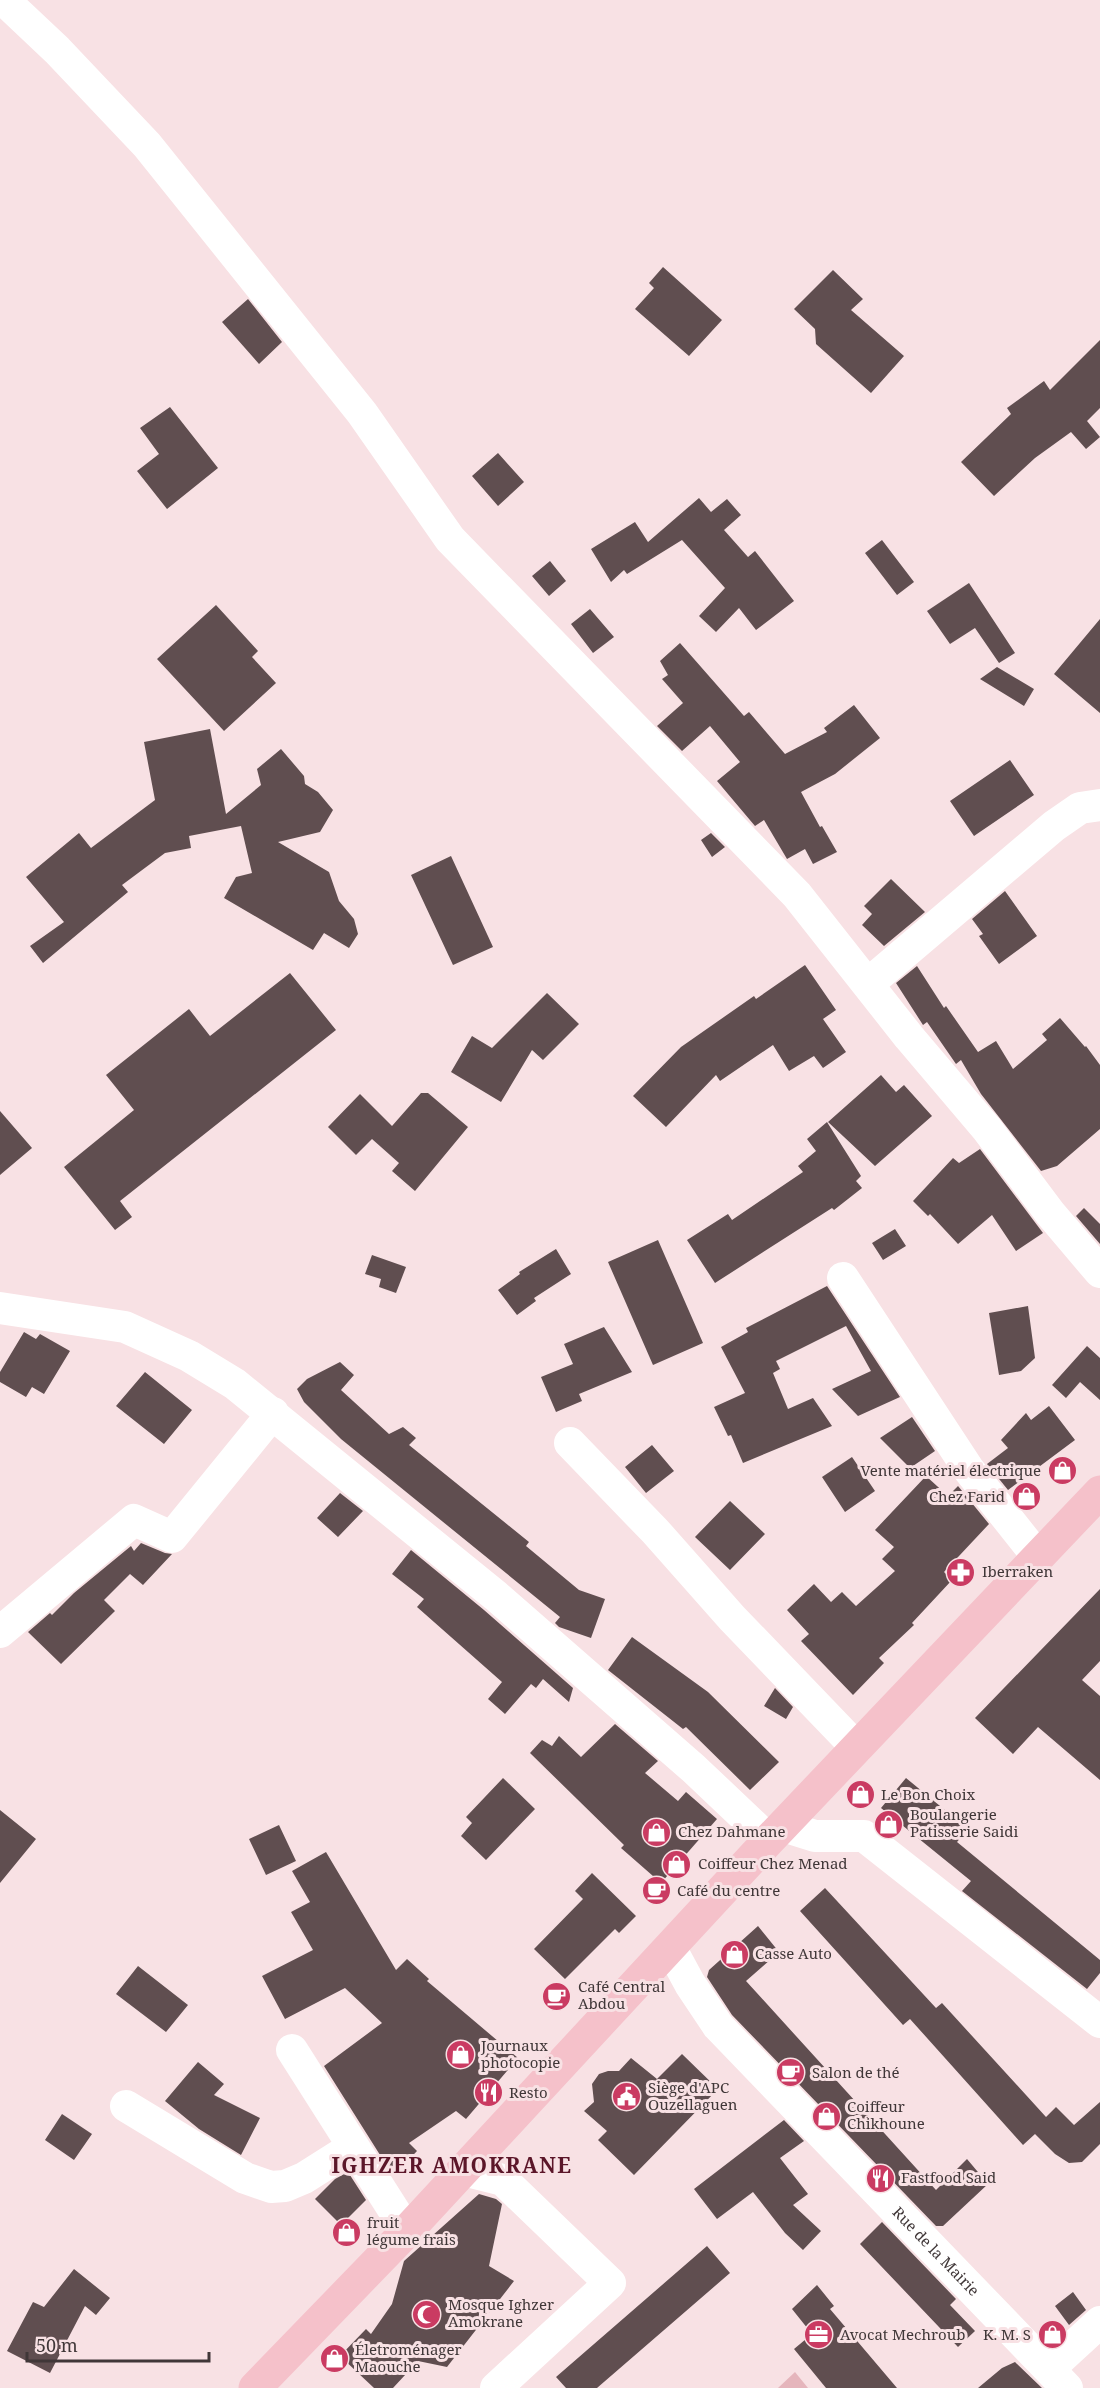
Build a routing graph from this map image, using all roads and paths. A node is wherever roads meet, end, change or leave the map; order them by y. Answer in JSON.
{"nodes":[{"id":1,"x":4,"y":0,"type":"edge"},
{"id":2,"x":1100,"y":805,"type":"edge"},
{"id":3,"x":868,"y":984,"type":"junction"},
{"id":4,"x":1100,"y":1272,"type":"edge"},
{"id":5,"x":843,"y":1278,"type":"dead end"},
{"id":6,"x":0,"y":1308,"type":"edge"},
{"id":7,"x":273,"y":1413,"type":"junction"},
{"id":8,"x":570,"y":1443,"type":"dead end"},
{"id":9,"x":1100,"y":1491,"type":"edge"},
{"id":10,"x":1038,"y":1557,"type":"junction"},
{"id":11,"x":0,"y":1632,"type":"edge"},
{"id":12,"x":856,"y":1748,"type":"junction"},
{"id":13,"x":776,"y":1833,"type":"junction"},
{"id":14,"x":670,"y":1947,"type":"junction"},
{"id":15,"x":1100,"y":2022,"type":"edge"},
{"id":16,"x":292,"y":2050,"type":"dead end"},
{"id":17,"x":126,"y":2106,"type":"dead end"},
{"id":18,"x":353,"y":2147,"type":"junction"},
{"id":19,"x":463,"y":2170,"type":"junction"},
{"id":20,"x":407,"y":2231,"type":"junction"},
{"id":21,"x":1100,"y":2322,"type":"edge"},
{"id":22,"x":1058,"y":2378,"type":"edge"},
{"id":23,"x":514,"y":2382,"type":"edge"},
{"id":24,"x":255,"y":2388,"type":"edge"}],
"edges":[{"from":1,"to":3,"type":"street"},
{"from":2,"to":3,"type":"street"},
{"from":3,"to":4,"type":"street"},
{"from":5,"to":10,"type":"street"},
{"from":6,"to":7,"type":"street"},
{"from":7,"to":11,"type":"street"},
{"from":7,"to":13,"type":"street"},
{"from":8,"to":12,"type":"street"},
{"from":9,"to":10,"type":"main road"},
{"from":10,"to":12,"type":"main road"},
{"from":12,"to":13,"type":"main road"},
{"from":13,"to":14,"type":"main road"},
{"from":13,"to":15,"type":"street"},
{"from":14,"to":19,"type":"main road"},
{"from":14,"to":22,"type":"street","name":"Rue de la Mairie"},
{"from":16,"to":18,"type":"street"},
{"from":17,"to":18,"type":"street"},
{"from":18,"to":20,"type":"street"},
{"from":19,"to":20,"type":"main road"},
{"from":19,"to":23,"type":"street"},
{"from":20,"to":24,"type":"main road"},
{"from":21,"to":22,"type":"street"}]}
